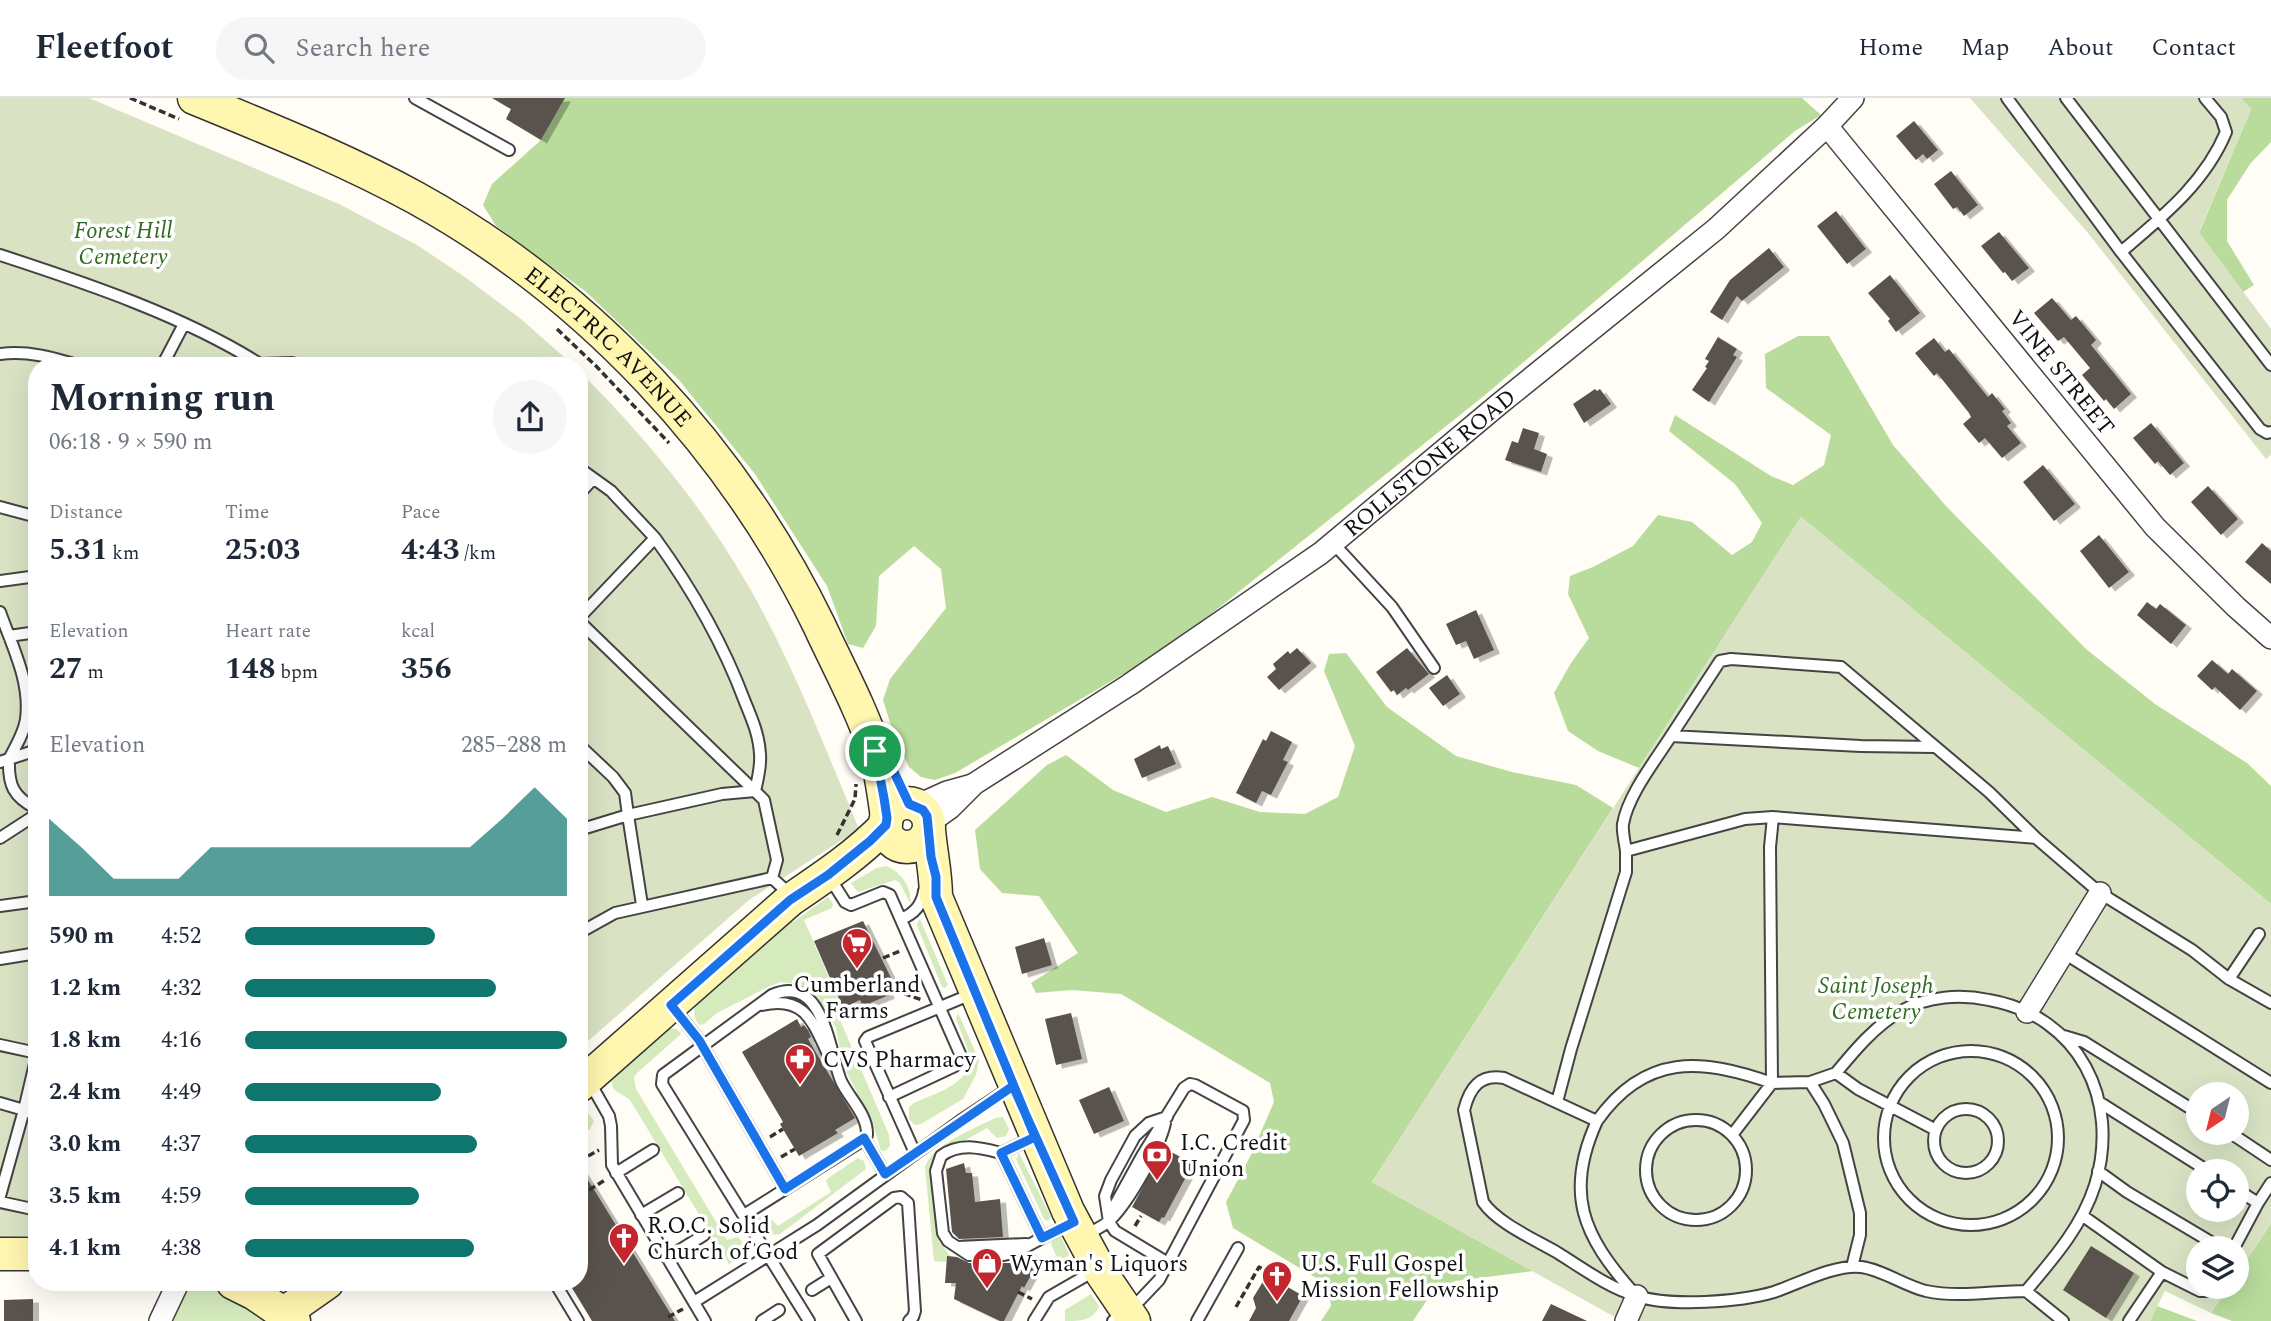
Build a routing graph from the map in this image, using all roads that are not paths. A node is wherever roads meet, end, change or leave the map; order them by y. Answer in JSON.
{"nodes":[{"id":1,"x":415,"y":98,"type":"edge"},
{"id":2,"x":1853,"y":98,"type":"edge"},
{"id":3,"x":2007,"y":98,"type":"edge"},
{"id":4,"x":2066,"y":98,"type":"edge"},
{"id":5,"x":2205,"y":98,"type":"edge"},
{"id":6,"x":206,"y":107,"type":"edge"},
{"id":7,"x":1827,"y":126,"type":"junction"},
{"id":8,"x":509,"y":150,"type":"dead end"},
{"id":9,"x":2160,"y":219,"type":"junction"},
{"id":10,"x":2121,"y":253,"type":"junction"},
{"id":11,"x":0,"y":255,"type":"edge"},
{"id":12,"x":184,"y":324,"type":"junction"},
{"id":13,"x":0,"y":354,"type":"edge"},
{"id":14,"x":49,"y":357,"type":"edge"},
{"id":15,"x":167,"y":357,"type":"edge"},
{"id":16,"x":246,"y":357,"type":"edge"},
{"id":17,"x":2271,"y":365,"type":"edge"},
{"id":18,"x":2271,"y":432,"type":"edge"},
{"id":19,"x":588,"y":475,"type":"edge"},
{"id":20,"x":593,"y":479,"type":"junction"},
{"id":21,"x":588,"y":484,"type":"edge"},
{"id":22,"x":0,"y":507,"type":"edge"},
{"id":23,"x":28,"y":515,"type":"edge"},
{"id":24,"x":655,"y":538,"type":"junction"},
{"id":25,"x":1333,"y":543,"type":"junction"},
{"id":26,"x":28,"y":577,"type":"edge"},
{"id":27,"x":0,"y":581,"type":"edge"},
{"id":28,"x":588,"y":609,"type":"edge"},
{"id":29,"x":0,"y":612,"type":"edge"},
{"id":30,"x":588,"y":628,"type":"edge"},
{"id":31,"x":28,"y":633,"type":"edge"},
{"id":32,"x":9,"y":636,"type":"junction"},
{"id":33,"x":2271,"y":638,"type":"edge"},
{"id":34,"x":1434,"y":668,"type":"dead end"},
{"id":35,"x":1671,"y":736,"type":"junction"},
{"id":36,"x":1935,"y":747,"type":"junction"},
{"id":37,"x":28,"y":753,"type":"edge"},
{"id":38,"x":588,"y":753,"type":"edge"},
{"id":39,"x":4,"y":760,"type":"edge"},
{"id":40,"x":755,"y":791,"type":"junction"},
{"id":41,"x":28,"y":805,"type":"edge"},
{"id":42,"x":628,"y":815,"type":"junction"},
{"id":43,"x":1773,"y":817,"type":"junction"},
{"id":44,"x":28,"y":818,"type":"edge"},
{"id":45,"x":907,"y":825,"type":"junction"},
{"id":46,"x":588,"y":827,"type":"edge"},
{"id":47,"x":0,"y":838,"type":"edge"},
{"id":48,"x":2036,"y":838,"type":"junction"},
{"id":49,"x":1626,"y":851,"type":"junction"},
{"id":50,"x":828,"y":875,"type":"junction"},
{"id":51,"x":783,"y":888,"type":"junction"},
{"id":52,"x":930,"y":891,"type":"junction"},
{"id":53,"x":2100,"y":893,"type":"junction"},
{"id":54,"x":28,"y":902,"type":"edge"},
{"id":55,"x":642,"y":905,"type":"junction"},
{"id":56,"x":0,"y":906,"type":"edge"},
{"id":57,"x":901,"y":919,"type":"junction"},
{"id":58,"x":588,"y":928,"type":"edge"},
{"id":59,"x":2259,"y":934,"type":"dead end"},
{"id":60,"x":2064,"y":953,"type":"junction"},
{"id":61,"x":28,"y":954,"type":"edge"},
{"id":62,"x":0,"y":959,"type":"edge"},
{"id":63,"x":2229,"y":979,"type":"junction"},
{"id":64,"x":975,"y":993,"type":"junction"},
{"id":65,"x":2271,"y":1003,"type":"edge"},
{"id":66,"x":671,"y":1005,"type":"junction"},
{"id":67,"x":939,"y":1006,"type":"junction"},
{"id":68,"x":2027,"y":1012,"type":"junction"},
{"id":69,"x":2062,"y":1035,"type":"junction"},
{"id":70,"x":0,"y":1045,"type":"edge"},
{"id":71,"x":702,"y":1045,"type":"junction"},
{"id":72,"x":28,"y":1052,"type":"edge"},
{"id":73,"x":1836,"y":1073,"type":"junction"},
{"id":74,"x":588,"y":1078,"type":"edge"},
{"id":75,"x":1810,"y":1082,"type":"junction"},
{"id":76,"x":1772,"y":1083,"type":"junction"},
{"id":77,"x":2271,"y":1083,"type":"edge"},
{"id":78,"x":1013,"y":1086,"type":"junction"},
{"id":79,"x":588,"y":1087,"type":"edge"},
{"id":80,"x":28,"y":1093,"type":"edge"},
{"id":81,"x":890,"y":1097,"type":"junction"},
{"id":82,"x":1557,"y":1102,"type":"junction"},
{"id":83,"x":2099,"y":1102,"type":"junction"},
{"id":84,"x":0,"y":1103,"type":"edge"},
{"id":85,"x":1890,"y":1105,"type":"junction"},
{"id":86,"x":2186,"y":1106,"type":"edge"},
{"id":87,"x":24,"y":1110,"type":"junction"},
{"id":88,"x":28,"y":1111,"type":"edge"},
{"id":89,"x":1167,"y":1116,"type":"junction"},
{"id":90,"x":1597,"y":1121,"type":"junction"},
{"id":91,"x":1936,"y":1130,"type":"junction"},
{"id":92,"x":1732,"y":1135,"type":"junction"},
{"id":93,"x":1035,"y":1137,"type":"junction"},
{"id":94,"x":864,"y":1138,"type":"junction"},
{"id":95,"x":2248,"y":1145,"type":"edge"},
{"id":96,"x":653,"y":1150,"type":"dead end"},
{"id":97,"x":915,"y":1153,"type":"junction"},
{"id":98,"x":1001,"y":1153,"type":"junction"},
{"id":99,"x":2189,"y":1159,"type":"edge"},
{"id":100,"x":2271,"y":1160,"type":"edge"},
{"id":101,"x":2098,"y":1171,"type":"junction"},
{"id":102,"x":616,"y":1173,"type":"junction"},
{"id":103,"x":885,"y":1174,"type":"junction"},
{"id":104,"x":2271,"y":1183,"type":"edge"},
{"id":105,"x":785,"y":1189,"type":"junction"},
{"id":106,"x":678,"y":1193,"type":"dead end"},
{"id":107,"x":2249,"y":1197,"type":"edge"},
{"id":108,"x":0,"y":1199,"type":"edge"},
{"id":109,"x":2258,"y":1203,"type":"junction"},
{"id":110,"x":28,"y":1207,"type":"edge"},
{"id":111,"x":642,"y":1215,"type":"junction"},
{"id":112,"x":744,"y":1216,"type":"junction"},
{"id":113,"x":2083,"y":1216,"type":"junction"},
{"id":114,"x":1109,"y":1222,"type":"junction"},
{"id":115,"x":1078,"y":1230,"type":"junction"},
{"id":116,"x":704,"y":1235,"type":"dead end"},
{"id":117,"x":2201,"y":1236,"type":"edge"},
{"id":118,"x":2240,"y":1236,"type":"edge"},
{"id":119,"x":1037,"y":1240,"type":"junction"},
{"id":120,"x":1238,"y":1248,"type":"dead end"},
{"id":121,"x":0,"y":1254,"type":"edge"},
{"id":122,"x":28,"y":1254,"type":"edge"},
{"id":123,"x":768,"y":1255,"type":"junction"},
{"id":124,"x":667,"y":1258,"type":"junction"},
{"id":125,"x":1168,"y":1263,"type":"junction"},
{"id":126,"x":1852,"y":1267,"type":"junction"},
{"id":127,"x":1099,"y":1268,"type":"junction"},
{"id":128,"x":2162,"y":1272,"type":"junction"},
{"id":129,"x":831,"y":1278,"type":"junction"},
{"id":130,"x":2186,"y":1284,"type":"edge"},
{"id":131,"x":812,"y":1290,"type":"dead end"},
{"id":132,"x":174,"y":1291,"type":"edge"},
{"id":133,"x":249,"y":1291,"type":"edge"},
{"id":134,"x":318,"y":1291,"type":"edge"},
{"id":135,"x":560,"y":1291,"type":"edge"},
{"id":136,"x":2026,"y":1291,"type":"junction"},
{"id":137,"x":1637,"y":1296,"type":"junction"},
{"id":138,"x":694,"y":1302,"type":"junction"},
{"id":139,"x":779,"y":1310,"type":"dead end"},
{"id":140,"x":289,"y":1317,"type":"edge"},
{"id":141,"x":1124,"y":1318,"type":"edge"},
{"id":142,"x":160,"y":1321,"type":"edge"},
{"id":143,"x":578,"y":1321,"type":"edge"},
{"id":144,"x":705,"y":1321,"type":"edge"},
{"id":145,"x":762,"y":1321,"type":"edge"},
{"id":146,"x":809,"y":1321,"type":"edge"},
{"id":147,"x":856,"y":1321,"type":"edge"},
{"id":148,"x":909,"y":1321,"type":"edge"},
{"id":149,"x":1034,"y":1321,"type":"edge"},
{"id":150,"x":1197,"y":1321,"type":"edge"},
{"id":151,"x":1626,"y":1321,"type":"edge"},
{"id":152,"x":2063,"y":1321,"type":"edge"},
{"id":153,"x":2129,"y":1321,"type":"edge"}],
"edges":[{"from":1,"to":8,"type":"lane"},
{"from":2,"to":7,"type":"street","name":"ROLLSTONE ROAD"},
{"from":3,"to":10,"type":"lane"},
{"from":4,"to":9,"type":"lane"},
{"from":5,"to":9,"type":"lane"},
{"from":6,"to":45,"type":"main road","name":"ELECTRIC AVENUE"},
{"from":7,"to":25,"type":"street","name":"ROLLSTONE ROAD"},
{"from":7,"to":33,"type":"street","name":"VINE STREET"},
{"from":9,"to":10,"type":"lane"},
{"from":9,"to":17,"type":"lane"},
{"from":10,"to":18,"type":"lane"},
{"from":11,"to":12,"type":"lane"},
{"from":12,"to":15,"type":"lane"},
{"from":12,"to":16,"type":"lane"},
{"from":13,"to":14,"type":"lane"},
{"from":19,"to":20,"type":"lane"},
{"from":20,"to":21,"type":"lane"},
{"from":20,"to":24,"type":"lane"},
{"from":22,"to":23,"type":"lane"},
{"from":24,"to":28,"type":"lane"},
{"from":24,"to":40,"type":"lane"},
{"from":25,"to":34,"type":"lane"},
{"from":25,"to":45,"type":"street","name":"ROLLSTONE ROAD"},
{"from":26,"to":27,"type":"lane"},
{"from":29,"to":32,"type":"lane"},
{"from":30,"to":40,"type":"lane"},
{"from":31,"to":32,"type":"lane"},
{"from":32,"to":39,"type":"lane"},
{"from":35,"to":36,"type":"lane"},
{"from":35,"to":36,"type":"lane"},
{"from":35,"to":49,"type":"lane"},
{"from":36,"to":48,"type":"lane"},
{"from":37,"to":39,"type":"lane"},
{"from":38,"to":42,"type":"lane"},
{"from":39,"to":41,"type":"lane"},
{"from":40,"to":42,"type":"lane"},
{"from":40,"to":51,"type":"lane"},
{"from":42,"to":46,"type":"lane"},
{"from":42,"to":55,"type":"lane"},
{"from":43,"to":48,"type":"lane"},
{"from":43,"to":49,"type":"lane"},
{"from":43,"to":76,"type":"lane"},
{"from":44,"to":47,"type":"lane"},
{"from":45,"to":50,"type":"main road","name":"ROLLSTONE ROAD"},
{"from":45,"to":52,"type":"main road","name":"ELECTRIC AVENUE"},
{"from":48,"to":53,"type":"lane"},
{"from":49,"to":82,"type":"lane"},
{"from":50,"to":51,"type":"main road","name":"ROLLSTONE ROAD"},
{"from":50,"to":57,"type":"lane"},
{"from":51,"to":55,"type":"lane"},
{"from":51,"to":66,"type":"main road","name":"ROLLSTONE ROAD"},
{"from":52,"to":57,"type":"lane"},
{"from":52,"to":64,"type":"main road","name":"ELECTRIC AVENUE"},
{"from":53,"to":60,"type":"street"},
{"from":53,"to":63,"type":"lane"},
{"from":54,"to":56,"type":"lane"},
{"from":55,"to":58,"type":"lane"},
{"from":57,"to":67,"type":"lane"},
{"from":59,"to":63,"type":"lane"},
{"from":60,"to":68,"type":"street"},
{"from":60,"to":77,"type":"lane"},
{"from":61,"to":62,"type":"lane"},
{"from":63,"to":65,"type":"lane"},
{"from":64,"to":67,"type":"lane"},
{"from":64,"to":78,"type":"main road","name":"ELECTRIC AVENUE"},
{"from":66,"to":71,"type":"lane"},
{"from":66,"to":74,"type":"main road","name":"ROLLSTONE ROAD"},
{"from":67,"to":81,"type":"lane"},
{"from":67,"to":81,"type":"lane"},
{"from":68,"to":69,"type":"lane"},
{"from":68,"to":73,"type":"lane"},
{"from":69,"to":83,"type":"lane"},
{"from":69,"to":86,"type":"lane"},
{"from":70,"to":72,"type":"lane"},
{"from":71,"to":94,"type":"lane"},
{"from":71,"to":105,"type":"lane"},
{"from":71,"to":112,"type":"lane"},
{"from":73,"to":75,"type":"lane"},
{"from":73,"to":85,"type":"lane"},
{"from":75,"to":76,"type":"lane"},
{"from":75,"to":126,"type":"lane"},
{"from":76,"to":90,"type":"lane"},
{"from":76,"to":92,"type":"lane"},
{"from":78,"to":93,"type":"main road","name":"ELECTRIC AVENUE"},
{"from":78,"to":97,"type":"lane"},
{"from":79,"to":102,"type":"lane"},
{"from":80,"to":87,"type":"lane"},
{"from":81,"to":97,"type":"lane"},
{"from":82,"to":90,"type":"lane"},
{"from":82,"to":137,"type":"lane"},
{"from":83,"to":99,"type":"lane"},
{"from":83,"to":101,"type":"lane"},
{"from":84,"to":87,"type":"lane"},
{"from":85,"to":85,"type":"lane"},
{"from":85,"to":91,"type":"lane"},
{"from":87,"to":88,"type":"lane"},
{"from":87,"to":108,"type":"lane"},
{"from":89,"to":114,"type":"lane"},
{"from":89,"to":114,"type":"lane"},
{"from":89,"to":125,"type":"lane"},
{"from":90,"to":137,"type":"lane"},
{"from":91,"to":91,"type":"lane"},
{"from":92,"to":92,"type":"lane"},
{"from":93,"to":98,"type":"lane"},
{"from":93,"to":115,"type":"main road","name":"ELECTRIC AVENUE"},
{"from":94,"to":103,"type":"lane"},
{"from":94,"to":105,"type":"lane"},
{"from":95,"to":100,"type":"lane"},
{"from":96,"to":102,"type":"lane"},
{"from":97,"to":103,"type":"lane"},
{"from":98,"to":119,"type":"lane"},
{"from":98,"to":119,"type":"lane"},
{"from":101,"to":113,"type":"lane"},
{"from":101,"to":117,"type":"lane"},
{"from":102,"to":111,"type":"lane"},
{"from":103,"to":123,"type":"lane"},
{"from":104,"to":109,"type":"lane"},
{"from":105,"to":112,"type":"lane"},
{"from":106,"to":111,"type":"lane"},
{"from":107,"to":109,"type":"lane"},
{"from":108,"to":110,"type":"lane"},
{"from":109,"to":118,"type":"lane"},
{"from":111,"to":124,"type":"lane"},
{"from":112,"to":123,"type":"lane"},
{"from":113,"to":128,"type":"lane"},
{"from":113,"to":136,"type":"lane"},
{"from":114,"to":115,"type":"lane"},
{"from":114,"to":125,"type":"lane"},
{"from":115,"to":119,"type":"lane"},
{"from":115,"to":127,"type":"main road","name":"ELECTRIC AVENUE"},
{"from":116,"to":124,"type":"lane"},
{"from":120,"to":150,"type":"lane"},
{"from":121,"to":122,"type":"main road"},
{"from":123,"to":138,"type":"lane"},
{"from":123,"to":146,"type":"lane"},
{"from":124,"to":138,"type":"lane"},
{"from":125,"to":141,"type":"lane"},
{"from":126,"to":136,"type":"lane"},
{"from":126,"to":137,"type":"lane"},
{"from":127,"to":141,"type":"main road","name":"ELECTRIC AVENUE"},
{"from":127,"to":149,"type":"lane"},
{"from":128,"to":130,"type":"lane"},
{"from":128,"to":153,"type":"lane"},
{"from":129,"to":131,"type":"lane"},
{"from":129,"to":147,"type":"lane"},
{"from":129,"to":148,"type":"lane"},
{"from":132,"to":142,"type":"street"},
{"from":133,"to":140,"type":"main road"},
{"from":134,"to":140,"type":"main road"},
{"from":135,"to":143,"type":"lane"},
{"from":136,"to":152,"type":"lane"},
{"from":137,"to":151,"type":"street"},
{"from":138,"to":144,"type":"lane"},
{"from":139,"to":145,"type":"lane"}]}
